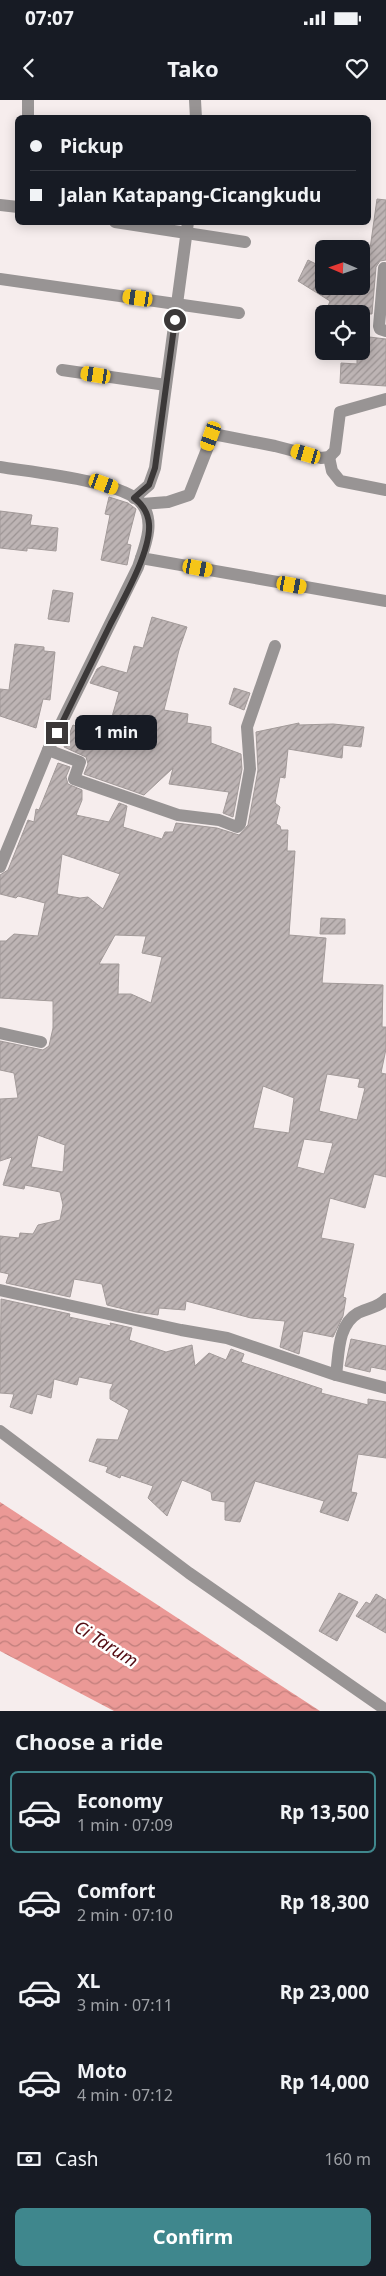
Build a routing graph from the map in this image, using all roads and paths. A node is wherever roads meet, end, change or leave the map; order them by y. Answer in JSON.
{"nodes":[{"id":1,"x":28,"y":100,"type":"edge"},
{"id":2,"x":195,"y":100,"type":"edge"},
{"id":3,"x":28,"y":115,"type":"edge"},
{"id":4,"x":196,"y":115,"type":"edge"},
{"id":5,"x":0,"y":205,"type":"edge"},
{"id":6,"x":15,"y":207,"type":"edge"},
{"id":7,"x":152,"y":225,"type":"edge"},
{"id":8,"x":188,"y":228,"type":"edge"},
{"id":9,"x":244,"y":242,"type":"dead end"},
{"id":10,"x":384,"y":268,"type":"dead end"},
{"id":11,"x":0,"y":279,"type":"edge"},
{"id":12,"x":177,"y":304,"type":"junction"},
{"id":13,"x":239,"y":313,"type":"dead end"},
{"id":14,"x":386,"y":331,"type":"edge"},
{"id":15,"x":62,"y":370,"type":"dead end"},
{"id":16,"x":166,"y":386,"type":"junction"},
{"id":17,"x":386,"y":399,"type":"edge"},
{"id":18,"x":328,"y":457,"type":"junction"},
{"id":19,"x":0,"y":467,"type":"edge"},
{"id":20,"x":386,"y":490,"type":"edge"},
{"id":21,"x":138,"y":501,"type":"junction"},
{"id":22,"x":141,"y":558,"type":"junction"},
{"id":23,"x":386,"y":602,"type":"edge"},
{"id":24,"x":275,"y":646,"type":"dead end"},
{"id":25,"x":48,"y":750,"type":"junction"},
{"id":26,"x":0,"y":867,"type":"edge"},
{"id":27,"x":0,"y":1032,"type":"edge"},
{"id":28,"x":41,"y":1042,"type":"dead end"},
{"id":29,"x":0,"y":1290,"type":"edge"},
{"id":30,"x":386,"y":1299,"type":"edge"},
{"id":31,"x":336,"y":1375,"type":"junction"},
{"id":32,"x":386,"y":1388,"type":"edge"},
{"id":33,"x":0,"y":1431,"type":"edge"},
{"id":34,"x":386,"y":1710,"type":"edge"}],
"edges":[{"from":1,"to":3,"type":"street"},
{"from":2,"to":4,"type":"street"},
{"from":5,"to":6,"type":"street"},
{"from":7,"to":8,"type":"street"},
{"from":8,"to":9,"type":"street"},
{"from":8,"to":12,"type":"street"},
{"from":10,"to":14,"type":"street"},
{"from":11,"to":12,"type":"street"},
{"from":12,"to":13,"type":"street"},
{"from":12,"to":16,"type":"street"},
{"from":15,"to":16,"type":"street"},
{"from":16,"to":21,"type":"street"},
{"from":17,"to":18,"type":"street"},
{"from":18,"to":20,"type":"street"},
{"from":18,"to":21,"type":"street"},
{"from":19,"to":21,"type":"street"},
{"from":21,"to":22,"type":"street"},
{"from":22,"to":23,"type":"street"},
{"from":22,"to":25,"type":"street"},
{"from":24,"to":25,"type":"street"},
{"from":25,"to":26,"type":"street"},
{"from":27,"to":28,"type":"street"},
{"from":29,"to":31,"type":"street"},
{"from":30,"to":31,"type":"street"},
{"from":31,"to":32,"type":"street"},
{"from":33,"to":34,"type":"street"}]}
